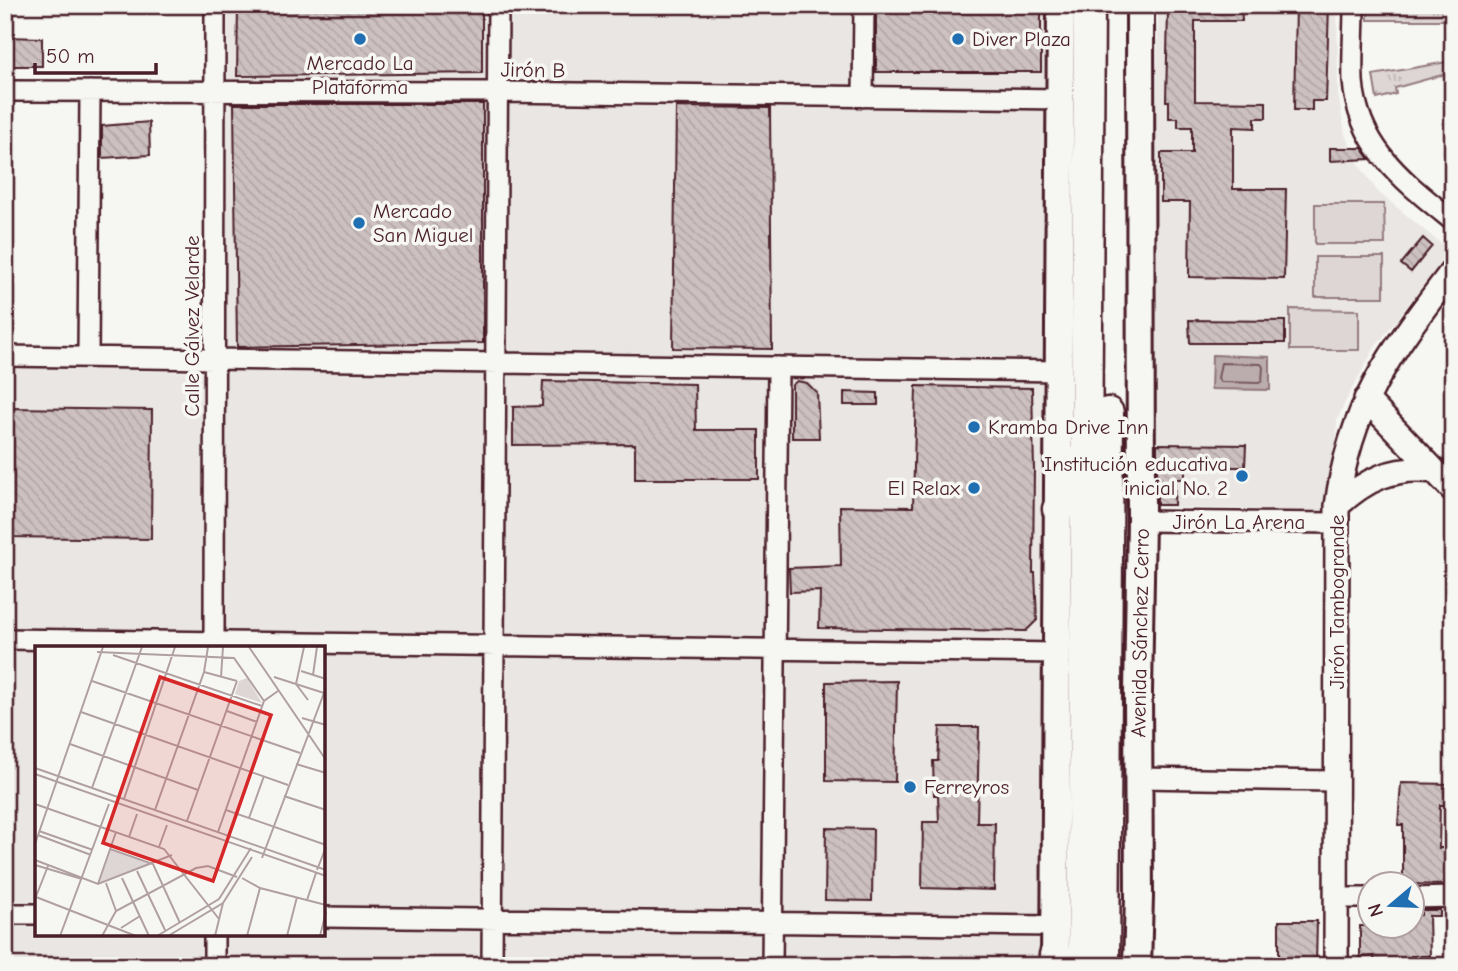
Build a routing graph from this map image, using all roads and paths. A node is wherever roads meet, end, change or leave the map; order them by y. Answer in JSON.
{"nodes":[{"id":1,"x":215,"y":5,"type":"edge"},
{"id":2,"x":498,"y":5,"type":"edge"},
{"id":3,"x":864,"y":5,"type":"edge"},
{"id":4,"x":1061,"y":5,"type":"edge"},
{"id":5,"x":1089,"y":5,"type":"edge"},
{"id":6,"x":1110,"y":5,"type":"edge"},
{"id":7,"x":1140,"y":5,"type":"edge"},
{"id":8,"x":1354,"y":5,"type":"edge"},
{"id":9,"x":5,"y":91,"type":"edge"},
{"id":10,"x":90,"y":91,"type":"junction"},
{"id":11,"x":215,"y":91,"type":"junction"},
{"id":12,"x":497,"y":92,"type":"junction"},
{"id":13,"x":863,"y":97,"type":"junction"},
{"id":14,"x":1060,"y":99,"type":"junction"},
{"id":15,"x":1453,"y":221,"type":"edge"},
{"id":16,"x":1453,"y":270,"type":"edge"},
{"id":17,"x":5,"y":356,"type":"edge"},
{"id":18,"x":88,"y":357,"type":"junction"},
{"id":19,"x":215,"y":359,"type":"junction"},
{"id":20,"x":496,"y":363,"type":"junction"},
{"id":21,"x":778,"y":367,"type":"junction"},
{"id":22,"x":1059,"y":371,"type":"junction"},
{"id":23,"x":1366,"y":399,"type":"junction"},
{"id":24,"x":1087,"y":449,"type":"junction"},
{"id":25,"x":1434,"y":471,"type":"junction"},
{"id":26,"x":1453,"y":490,"type":"edge"},
{"id":27,"x":1058,"y":509,"type":"junction"},
{"id":28,"x":1337,"y":514,"type":"junction"},
{"id":29,"x":1141,"y":521,"type":"junction"},
{"id":30,"x":5,"y":639,"type":"edge"},
{"id":31,"x":214,"y":645,"type":"edge"},
{"id":32,"x":494,"y":646,"type":"junction"},
{"id":33,"x":775,"y":650,"type":"junction"},
{"id":34,"x":1057,"y":653,"type":"junction"},
{"id":35,"x":1138,"y":778,"type":"junction"},
{"id":36,"x":1336,"y":781,"type":"junction"},
{"id":37,"x":1453,"y":897,"type":"edge"},
{"id":38,"x":1336,"y":898,"type":"junction"},
{"id":39,"x":1356,"y":898,"type":"edge"},
{"id":40,"x":1426,"y":898,"type":"edge"},
{"id":41,"x":5,"y":914,"type":"edge"},
{"id":42,"x":35,"y":914,"type":"edge"},
{"id":43,"x":326,"y":916,"type":"edge"},
{"id":44,"x":492,"y":919,"type":"junction"},
{"id":45,"x":772,"y":924,"type":"junction"},
{"id":46,"x":1055,"y":926,"type":"junction"},
{"id":47,"x":214,"y":936,"type":"edge"},
{"id":48,"x":1057,"y":962,"type":"edge"},
{"id":49,"x":214,"y":966,"type":"edge"},
{"id":50,"x":492,"y":966,"type":"edge"},
{"id":51,"x":772,"y":966,"type":"edge"},
{"id":52,"x":1083,"y":966,"type":"edge"},
{"id":53,"x":1104,"y":966,"type":"edge"},
{"id":54,"x":1136,"y":966,"type":"edge"},
{"id":55,"x":1336,"y":966,"type":"edge"}],
"edges":[{"from":1,"to":11,"type":"street","name":"Calle Gálvez Velarde"},
{"from":2,"to":12,"type":"street"},
{"from":3,"to":13,"type":"street"},
{"from":4,"to":14,"type":"main road"},
{"from":5,"to":24,"type":"main road"},
{"from":6,"to":53,"type":"main road","name":"Avenida Sánchez Cerro"},
{"from":7,"to":29,"type":"main road","name":"Avenida Sánchez Cerro"},
{"from":8,"to":15,"type":"street"},
{"from":9,"to":10,"type":"street","name":"Jirón B"},
{"from":10,"to":11,"type":"street","name":"Jirón B"},
{"from":10,"to":18,"type":"street"},
{"from":11,"to":12,"type":"street","name":"Jirón B"},
{"from":11,"to":19,"type":"street","name":"Calle Gálvez Velarde"},
{"from":12,"to":13,"type":"street","name":"Jirón B"},
{"from":12,"to":20,"type":"street"},
{"from":13,"to":14,"type":"street","name":"Jirón B"},
{"from":14,"to":22,"type":"main road"},
{"from":16,"to":23,"type":"street","name":"Jirón Tambogrande"},
{"from":17,"to":18,"type":"street"},
{"from":18,"to":19,"type":"street"},
{"from":19,"to":20,"type":"street"},
{"from":19,"to":31,"type":"street","name":"Calle Gálvez Velarde"},
{"from":20,"to":21,"type":"street"},
{"from":20,"to":32,"type":"street"},
{"from":21,"to":22,"type":"street"},
{"from":21,"to":33,"type":"street"},
{"from":22,"to":27,"type":"main road"},
{"from":23,"to":25,"type":"street"},
{"from":23,"to":28,"type":"street","name":"Jirón Tambogrande"},
{"from":24,"to":27,"type":"main road"},
{"from":24,"to":52,"type":"main road"},
{"from":25,"to":26,"type":"street"},
{"from":25,"to":28,"type":"street"},
{"from":27,"to":34,"type":"main road"},
{"from":28,"to":29,"type":"street","name":"Jirón La Arena"},
{"from":28,"to":36,"type":"street","name":"Jirón Tambogrande"},
{"from":29,"to":35,"type":"main road","name":"Avenida Sánchez Cerro"},
{"from":30,"to":31,"type":"street"},
{"from":31,"to":32,"type":"street"},
{"from":32,"to":33,"type":"street"},
{"from":32,"to":44,"type":"street"},
{"from":33,"to":34,"type":"street"},
{"from":33,"to":45,"type":"street"},
{"from":34,"to":46,"type":"main road"},
{"from":35,"to":36,"type":"street"},
{"from":35,"to":54,"type":"main road","name":"Avenida Sánchez Cerro"},
{"from":36,"to":38,"type":"street","name":"Jirón Tambogrande"},
{"from":37,"to":40,"type":"street"},
{"from":38,"to":39,"type":"street"},
{"from":38,"to":55,"type":"street","name":"Jirón Tambogrande"},
{"from":41,"to":42,"type":"street"},
{"from":43,"to":44,"type":"street"},
{"from":44,"to":45,"type":"street"},
{"from":44,"to":50,"type":"street"},
{"from":45,"to":46,"type":"street"},
{"from":45,"to":51,"type":"street"},
{"from":46,"to":48,"type":"main road"},
{"from":47,"to":49,"type":"street"}]}
